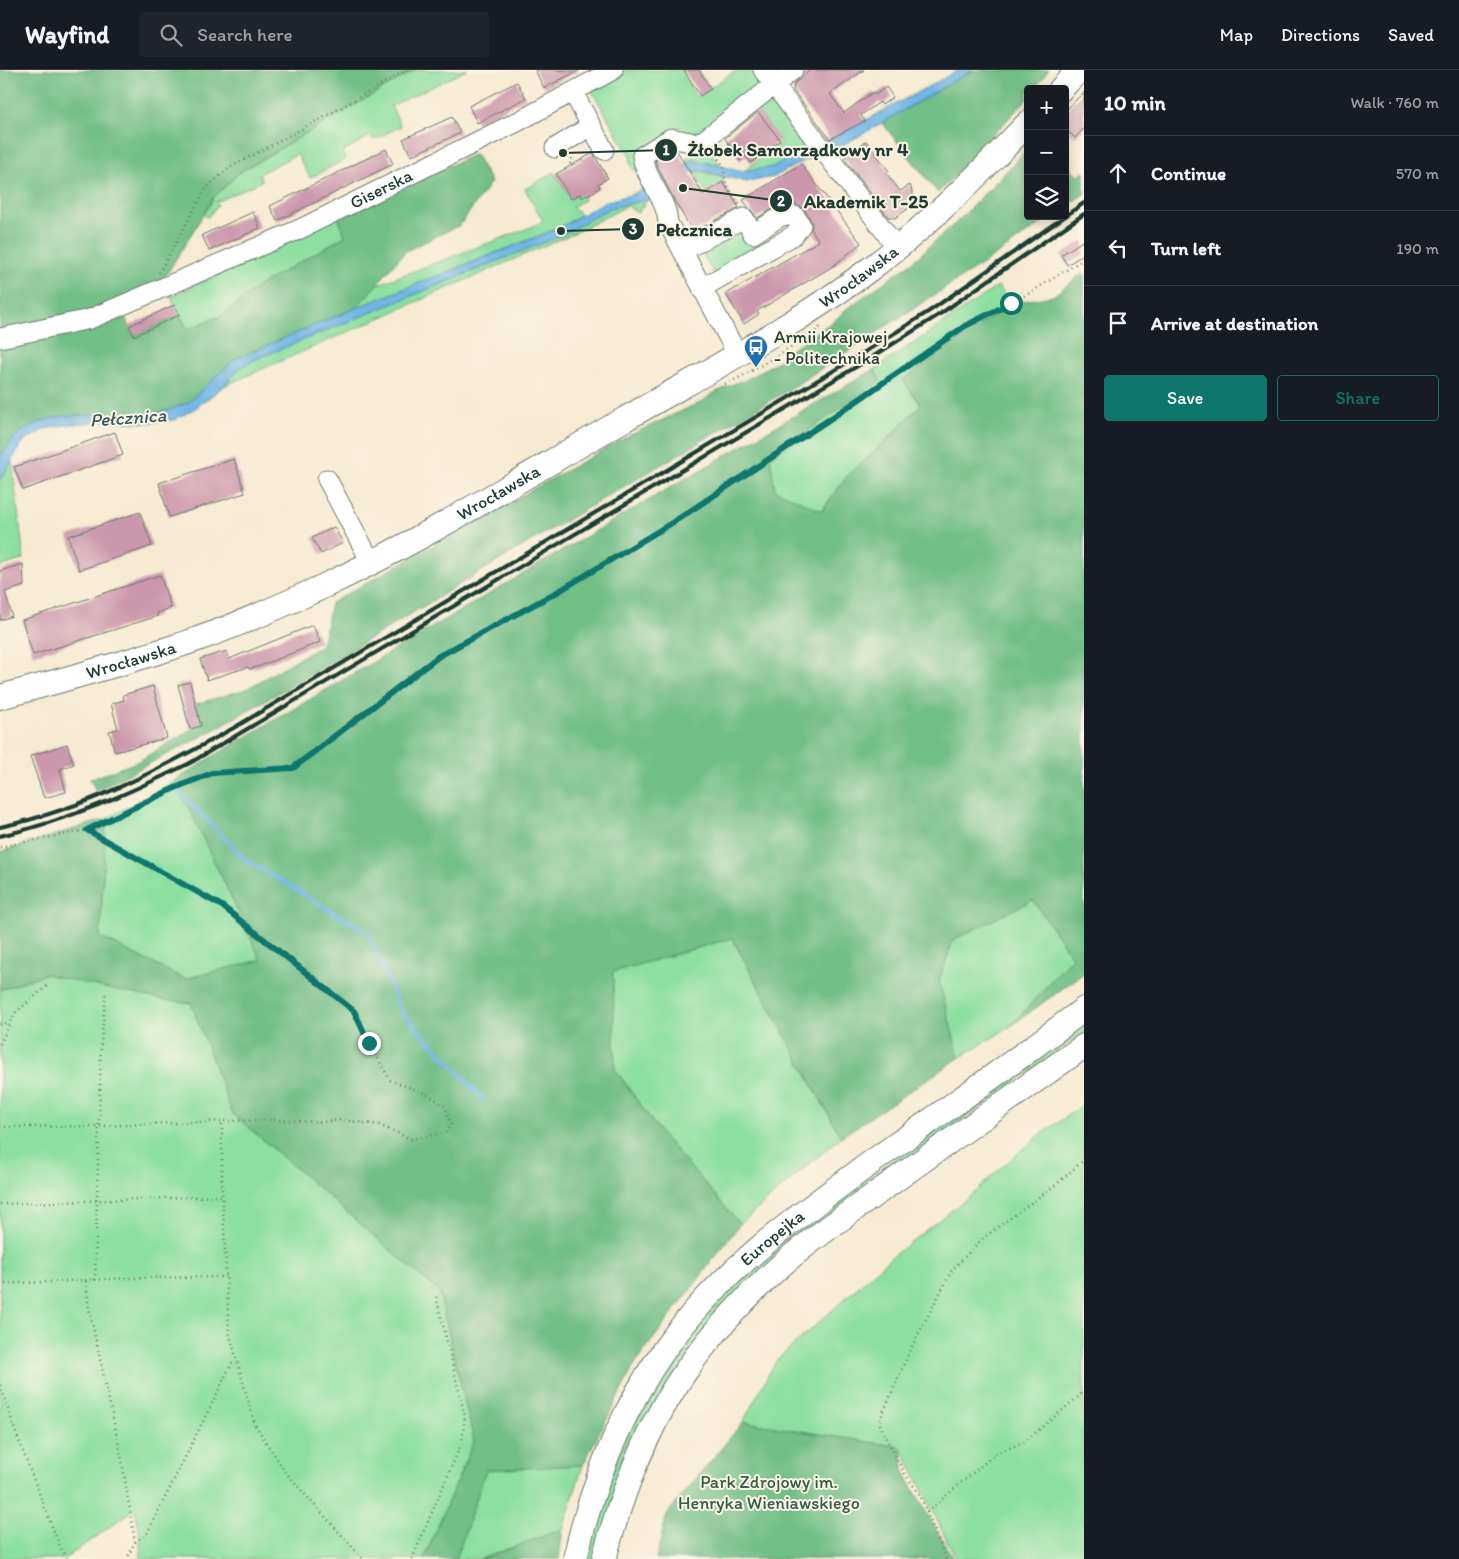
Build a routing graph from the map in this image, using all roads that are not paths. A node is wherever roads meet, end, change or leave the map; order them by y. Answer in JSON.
{"nodes":[{"id":1,"x":613,"y":70,"type":"edge"},
{"id":2,"x":763,"y":70,"type":"edge"},
{"id":3,"x":793,"y":70,"type":"edge"},
{"id":4,"x":1079,"y":70,"type":"edge"},
{"id":5,"x":774,"y":85,"type":"junction"},
{"id":6,"x":1065,"y":85,"type":"edge"},
{"id":7,"x":573,"y":92,"type":"junction"},
{"id":8,"x":591,"y":126,"type":"junction"},
{"id":9,"x":1024,"y":127,"type":"edge"},
{"id":10,"x":555,"y":148,"type":"dead end"},
{"id":11,"x":604,"y":150,"type":"dead end"},
{"id":12,"x":748,"y":226,"type":"junction"},
{"id":13,"x":897,"y":248,"type":"junction"},
{"id":14,"x":684,"y":250,"type":"junction"},
{"id":15,"x":763,"y":253,"type":"junction"},
{"id":16,"x":702,"y":288,"type":"junction"},
{"id":17,"x":0,"y":338,"type":"edge"},
{"id":18,"x":737,"y":354,"type":"junction"},
{"id":19,"x":327,"y":478,"type":"dead end"},
{"id":20,"x":371,"y":562,"type":"junction"},
{"id":21,"x":0,"y":697,"type":"edge"},
{"id":22,"x":1084,"y":1009,"type":"edge"},
{"id":23,"x":1084,"y":1046,"type":"edge"},
{"id":24,"x":574,"y":1559,"type":"edge"},
{"id":25,"x":604,"y":1559,"type":"edge"}],
"edges":[{"from":1,"to":7,"type":"street","name":"Giserska"},
{"from":2,"to":5,"type":"street"},
{"from":3,"to":5,"type":"street"},
{"from":4,"to":6,"type":"main road"},
{"from":5,"to":13,"type":"street"},
{"from":5,"to":14,"type":"street"},
{"from":7,"to":8,"type":"street"},
{"from":7,"to":17,"type":"street","name":"Giserska"},
{"from":8,"to":10,"type":"street"},
{"from":8,"to":11,"type":"street"},
{"from":9,"to":13,"type":"main road","name":"Wrocławska"},
{"from":12,"to":14,"type":"street"},
{"from":12,"to":15,"type":"street"},
{"from":12,"to":15,"type":"street"},
{"from":13,"to":18,"type":"main road","name":"Wrocławska"},
{"from":14,"to":16,"type":"street"},
{"from":15,"to":16,"type":"street"},
{"from":16,"to":18,"type":"street"},
{"from":18,"to":20,"type":"main road","name":"Wrocławska"},
{"from":19,"to":20,"type":"street"},
{"from":20,"to":21,"type":"main road","name":"Wrocławska"},
{"from":22,"to":24,"type":"main road","name":"Europejka"},
{"from":23,"to":25,"type":"main road","name":"Europejka"}]}
